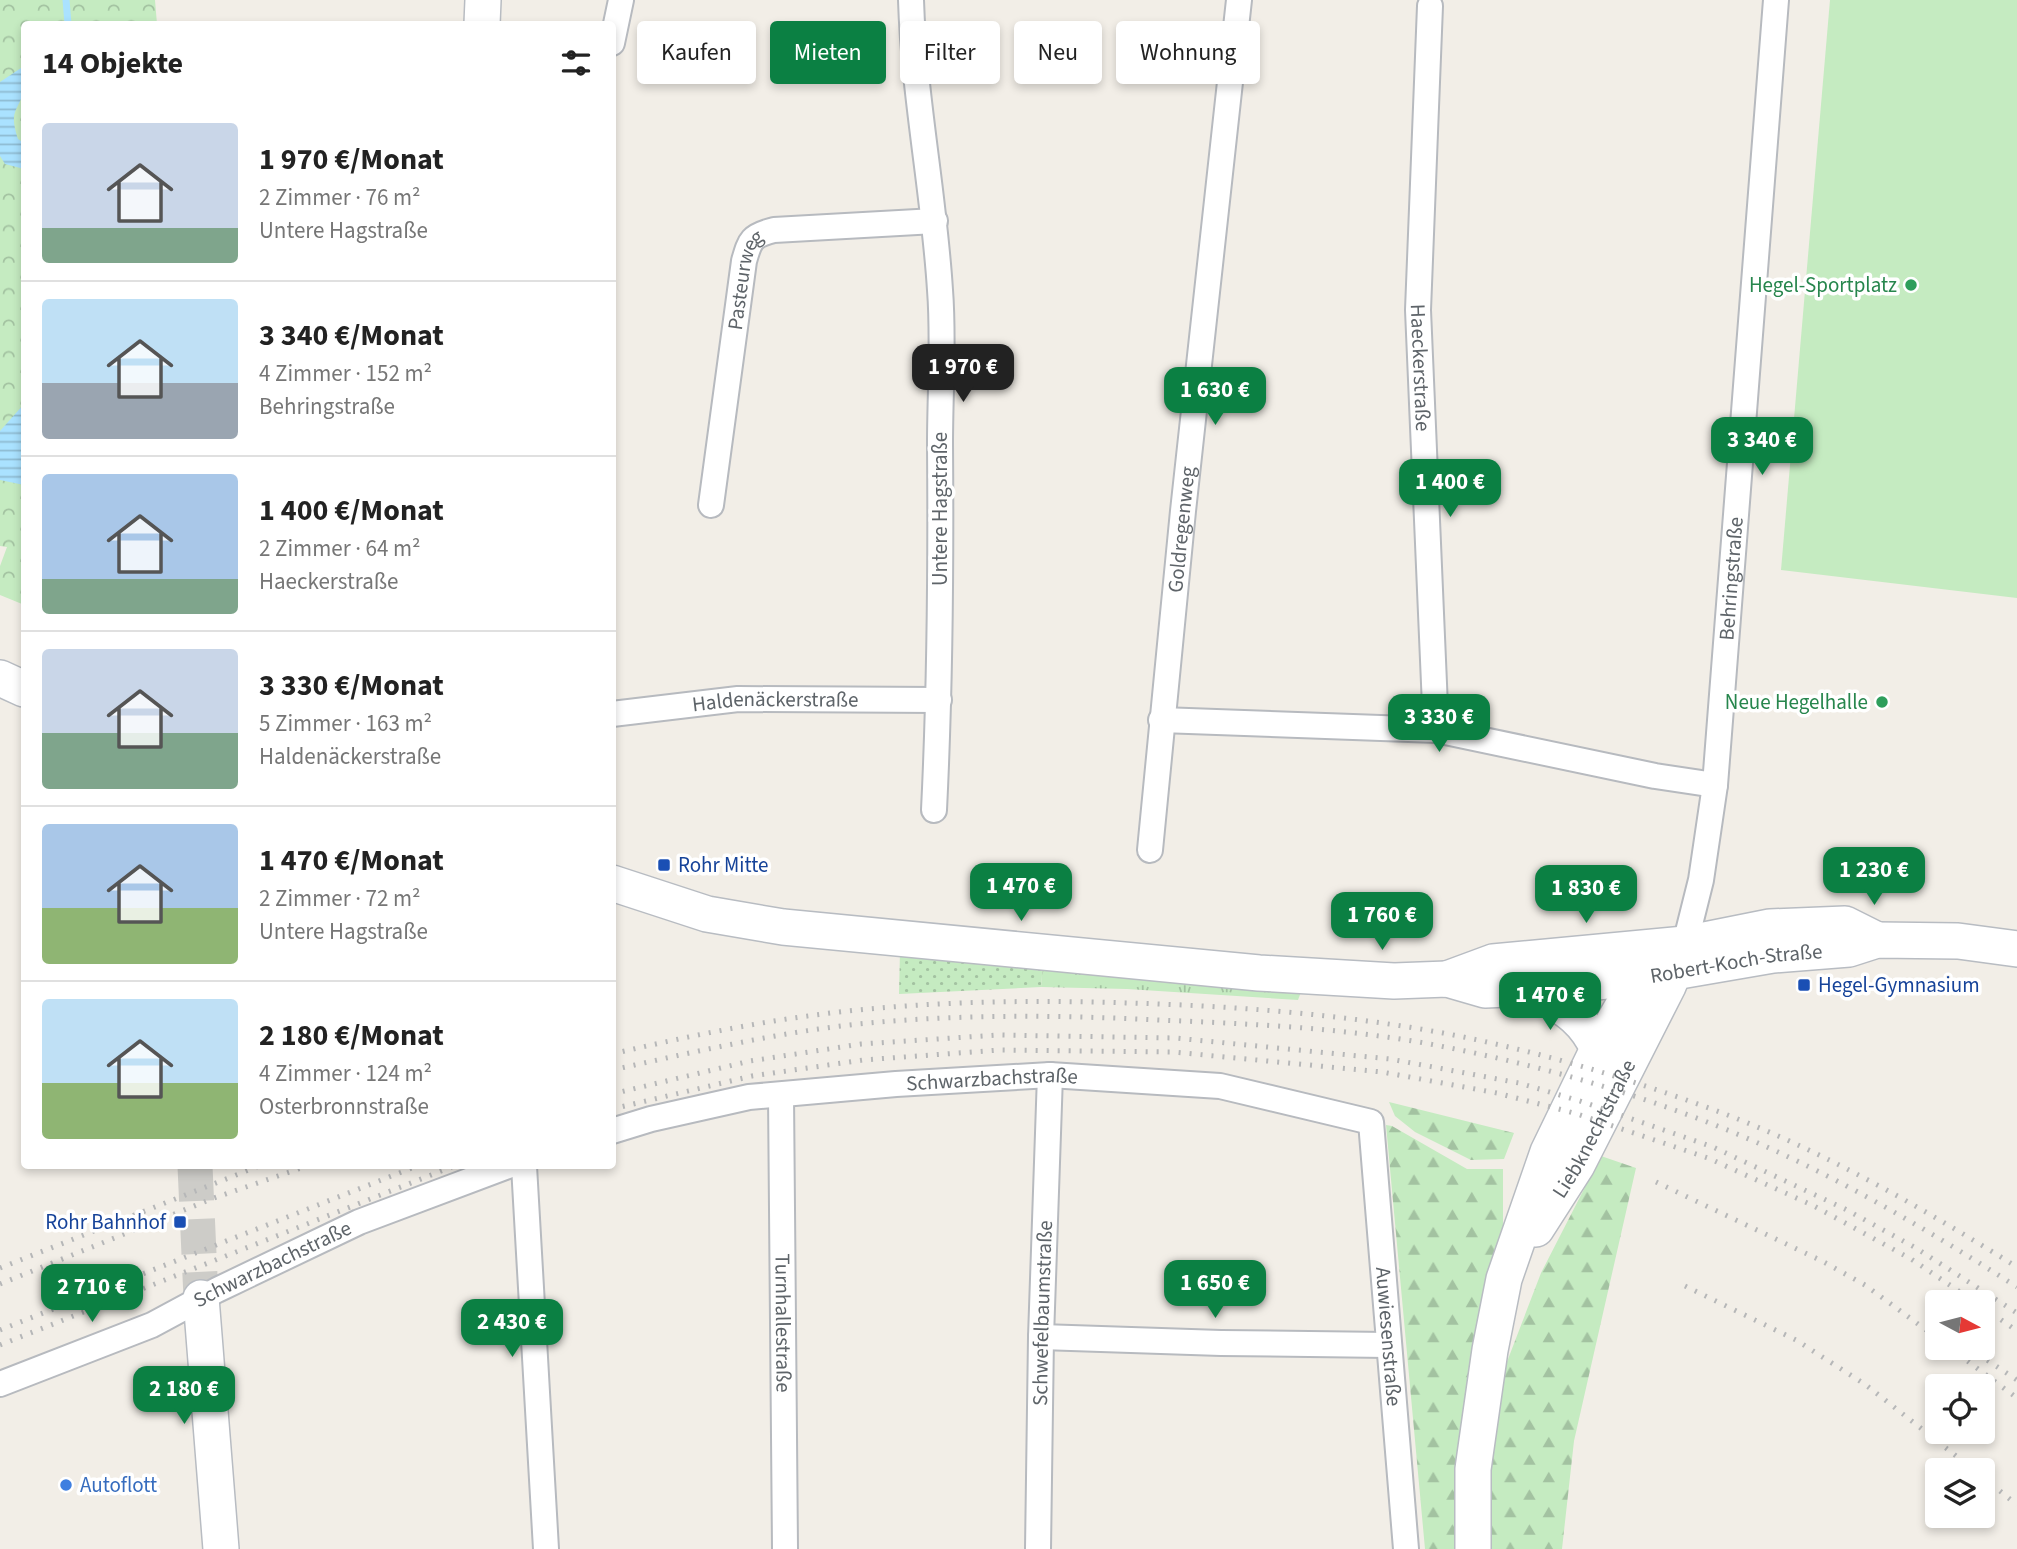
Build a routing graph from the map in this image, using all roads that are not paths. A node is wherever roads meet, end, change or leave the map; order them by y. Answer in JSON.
{"nodes":[{"id":1,"x":483,"y":0,"type":"edge"},
{"id":2,"x":621,"y":0,"type":"edge"},
{"id":3,"x":911,"y":0,"type":"edge"},
{"id":4,"x":1239,"y":0,"type":"edge"},
{"id":5,"x":1776,"y":0,"type":"edge"},
{"id":6,"x":1430,"y":6,"type":"dead end"},
{"id":7,"x":482,"y":21,"type":"edge"},
{"id":8,"x":616,"y":24,"type":"edge"},
{"id":9,"x":935,"y":221,"type":"junction"},
{"id":10,"x":712,"y":505,"type":"dead end"},
{"id":11,"x":0,"y":678,"type":"edge"},
{"id":12,"x":21,"y":688,"type":"edge"},
{"id":13,"x":939,"y":700,"type":"junction"},
{"id":14,"x":616,"y":714,"type":"edge"},
{"id":15,"x":1161,"y":720,"type":"junction"},
{"id":16,"x":1436,"y":730,"type":"junction"},
{"id":17,"x":1715,"y":785,"type":"junction"},
{"id":18,"x":934,"y":810,"type":"dead end"},
{"id":19,"x":1150,"y":850,"type":"dead end"},
{"id":20,"x":616,"y":884,"type":"edge"},
{"id":21,"x":2017,"y":949,"type":"edge"},
{"id":22,"x":1680,"y":958,"type":"junction"},
{"id":23,"x":1639,"y":978,"type":"junction"},
{"id":24,"x":1447,"y":979,"type":"junction"},
{"id":25,"x":1532,"y":988,"type":"junction"},
{"id":26,"x":1598,"y":1049,"type":"junction"},
{"id":27,"x":1050,"y":1075,"type":"junction"},
{"id":28,"x":781,"y":1095,"type":"junction"},
{"id":29,"x":1371,"y":1122,"type":"joint"},
{"id":30,"x":616,"y":1130,"type":"edge"},
{"id":31,"x":500,"y":1169,"type":"edge"},
{"id":32,"x":524,"y":1169,"type":"edge"},
{"id":33,"x":1504,"y":1279,"type":"junction"},
{"id":34,"x":201,"y":1298,"type":"junction"},
{"id":35,"x":1041,"y":1337,"type":"junction"},
{"id":36,"x":1388,"y":1345,"type":"junction"},
{"id":37,"x":0,"y":1384,"type":"edge"},
{"id":38,"x":221,"y":1549,"type":"edge"},
{"id":39,"x":546,"y":1549,"type":"edge"},
{"id":40,"x":785,"y":1549,"type":"edge"},
{"id":41,"x":1038,"y":1549,"type":"edge"},
{"id":42,"x":1406,"y":1549,"type":"edge"},
{"id":43,"x":1473,"y":1549,"type":"edge"}],
"edges":[{"from":1,"to":7,"type":"main road"},
{"from":2,"to":8,"type":"street"},
{"from":3,"to":9,"type":"street","name":"Untere Hagstraße"},
{"from":4,"to":15,"type":"street","name":"Goldregenweg"},
{"from":5,"to":17,"type":"street","name":"Behringstraße"},
{"from":6,"to":16,"type":"street","name":"Haeckerstraße"},
{"from":9,"to":10,"type":"street","name":"Pasteurweg"},
{"from":9,"to":13,"type":"street","name":"Untere Hagstraße"},
{"from":11,"to":12,"type":"main road"},
{"from":13,"to":14,"type":"street","name":"Haldenäckerstraße"},
{"from":13,"to":18,"type":"street","name":"Untere Hagstraße"},
{"from":15,"to":16,"type":"street"},
{"from":15,"to":19,"type":"street","name":"Goldregenweg"},
{"from":16,"to":17,"type":"street"},
{"from":17,"to":22,"type":"street","name":"Behringstraße"},
{"from":20,"to":24,"type":"main road"},
{"from":21,"to":22,"type":"main road","name":"Robert-Koch-Straße"},
{"from":22,"to":23,"type":"main road","name":"Robert-Koch-Straße"},
{"from":22,"to":24,"type":"main road","name":"Robert-Koch-Straße"},
{"from":22,"to":33,"type":"main road","name":"Liebknechtstraße"},
{"from":23,"to":25,"type":"main road","name":"Robert-Koch-Straße"},
{"from":23,"to":26,"type":"main road","name":"Liebknechtstraße"},
{"from":24,"to":25,"type":"main road","name":"Robert-Koch-Straße"},
{"from":25,"to":26,"type":"main road"},
{"from":26,"to":33,"type":"main road","name":"Liebknechtstraße"},
{"from":27,"to":28,"type":"street","name":"Schwarzbachstraße"},
{"from":27,"to":29,"type":"street","name":"Schwarzbachstraße"},
{"from":27,"to":35,"type":"street","name":"Schwefelbaumstraße"},
{"from":28,"to":30,"type":"street","name":"Schwarzbachstraße"},
{"from":28,"to":40,"type":"street","name":"Turnhallestraße"},
{"from":29,"to":36,"type":"street","name":"Auwiesenstraße"},
{"from":31,"to":34,"type":"street","name":"Schwarzbachstraße"},
{"from":32,"to":39,"type":"street"},
{"from":33,"to":43,"type":"main road","name":"Liebknechtstraße"},
{"from":34,"to":37,"type":"street","name":"Schwarzbachstraße"},
{"from":34,"to":38,"type":"main road"},
{"from":35,"to":36,"type":"street"},
{"from":35,"to":41,"type":"street","name":"Schwefelbaumstraße"},
{"from":36,"to":42,"type":"street","name":"Auwiesenstraße"}]}
